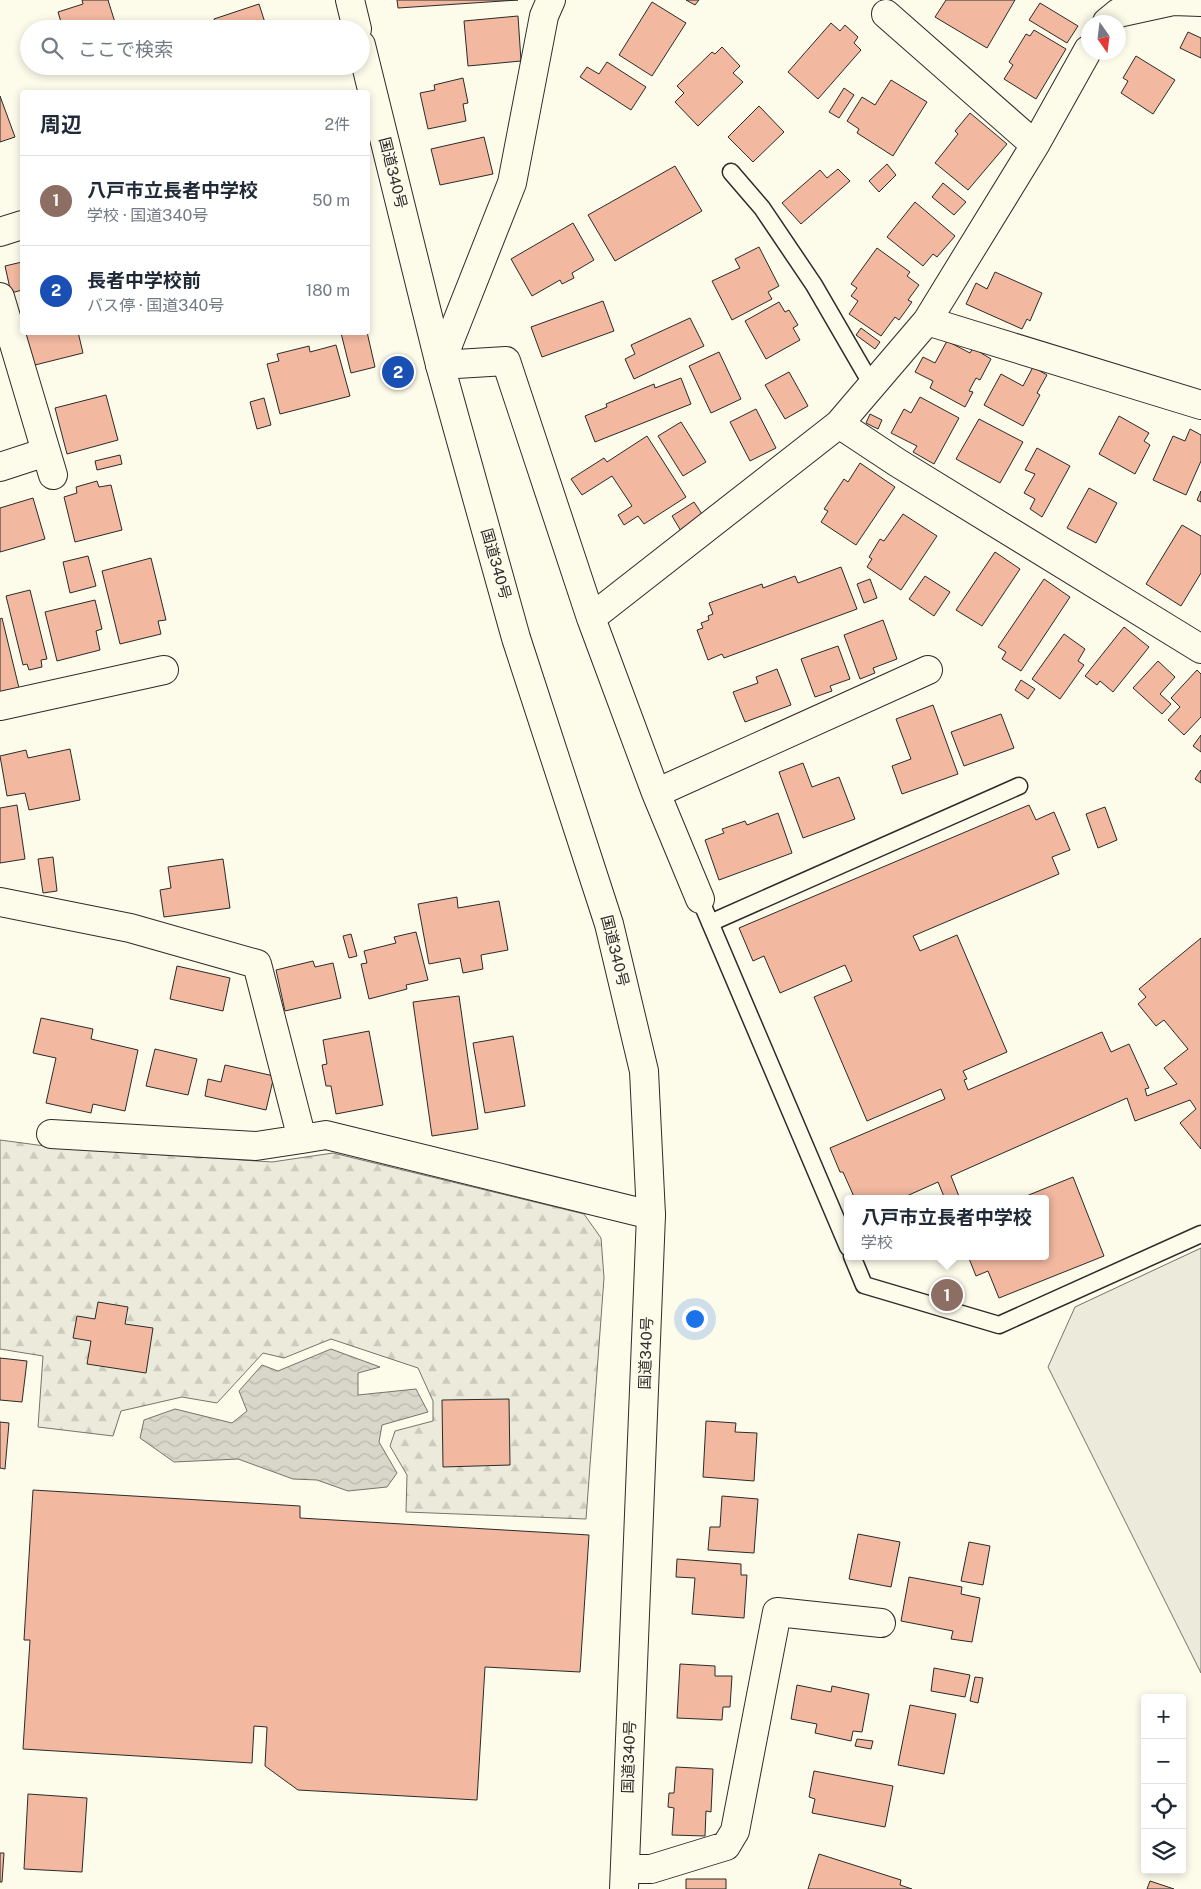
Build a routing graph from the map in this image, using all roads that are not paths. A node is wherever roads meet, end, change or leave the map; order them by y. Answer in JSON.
{"nodes":[{"id":1,"x":350,"y":0,"type":"edge"},
{"id":2,"x":551,"y":0,"type":"edge"},
{"id":3,"x":1201,"y":2,"type":"edge"},
{"id":4,"x":886,"y":14,"type":"dead end"},
{"id":5,"x":1116,"y":15,"type":"edge"},
{"id":6,"x":355,"y":20,"type":"edge"},
{"id":7,"x":1082,"y":60,"type":"edge"},
{"id":8,"x":366,"y":75,"type":"edge"},
{"id":9,"x":369,"y":90,"type":"edge"},
{"id":10,"x":372,"y":110,"type":"edge"},
{"id":11,"x":1035,"y":145,"type":"junction"},
{"id":12,"x":732,"y":172,"type":"dead end"},
{"id":13,"x":20,"y":226,"type":"edge"},
{"id":14,"x":0,"y":232,"type":"edge"},
{"id":15,"x":0,"y":297,"type":"edge"},
{"id":16,"x":927,"y":321,"type":"junction"},
{"id":17,"x":440,"y":365,"type":"junction"},
{"id":18,"x":872,"y":385,"type":"junction"},
{"id":19,"x":1201,"y":405,"type":"edge"},
{"id":20,"x":839,"y":424,"type":"junction"},
{"id":21,"x":0,"y":467,"type":"edge"},
{"id":22,"x":591,"y":618,"type":"junction"},
{"id":23,"x":1201,"y":649,"type":"edge"},
{"id":24,"x":164,"y":670,"type":"dead end"},
{"id":25,"x":928,"y":670,"type":"dead end"},
{"id":26,"x":0,"y":706,"type":"edge"},
{"id":27,"x":1019,"y":786,"type":"dead end"},
{"id":28,"x":656,"y":793,"type":"junction"},
{"id":29,"x":0,"y":902,"type":"edge"},
{"id":30,"x":705,"y":911,"type":"junction"},
{"id":31,"x":50,"y":1134,"type":"dead end"},
{"id":32,"x":302,"y":1139,"type":"junction"},
{"id":33,"x":651,"y":1215,"type":"junction"},
{"id":34,"x":1201,"y":1234,"type":"edge"},
{"id":35,"x":844,"y":1239,"type":"edge"},
{"id":36,"x":854,"y":1260,"type":"edge"},
{"id":37,"x":881,"y":1623,"type":"dead end"},
{"id":38,"x":624,"y":1879,"type":"edge"}],
"edges":[{"from":1,"to":6,"type":"main road"},
{"from":2,"to":17,"type":"main road"},
{"from":3,"to":5,"type":"main road"},
{"from":4,"to":11,"type":"main road"},
{"from":7,"to":11,"type":"main road"},
{"from":8,"to":9,"type":"main road","name":"国道340号"},
{"from":10,"to":17,"type":"main road","name":"国道340号"},
{"from":11,"to":16,"type":"main road"},
{"from":12,"to":18,"type":"lane"},
{"from":13,"to":14,"type":"main road"},
{"from":15,"to":21,"type":"main road"},
{"from":16,"to":18,"type":"main road"},
{"from":16,"to":19,"type":"main road"},
{"from":17,"to":22,"type":"main road"},
{"from":17,"to":33,"type":"main road","name":"国道340号"},
{"from":18,"to":20,"type":"main road"},
{"from":20,"to":22,"type":"main road"},
{"from":20,"to":23,"type":"main road"},
{"from":22,"to":28,"type":"main road"},
{"from":24,"to":26,"type":"main road"},
{"from":25,"to":28,"type":"main road"},
{"from":27,"to":30,"type":"lane"},
{"from":28,"to":30,"type":"main road"},
{"from":29,"to":32,"type":"main road"},
{"from":30,"to":35,"type":"lane"},
{"from":31,"to":32,"type":"main road"},
{"from":32,"to":33,"type":"main road"},
{"from":33,"to":38,"type":"main road","name":"国道340号"},
{"from":34,"to":36,"type":"lane"},
{"from":37,"to":38,"type":"main road"}]}
